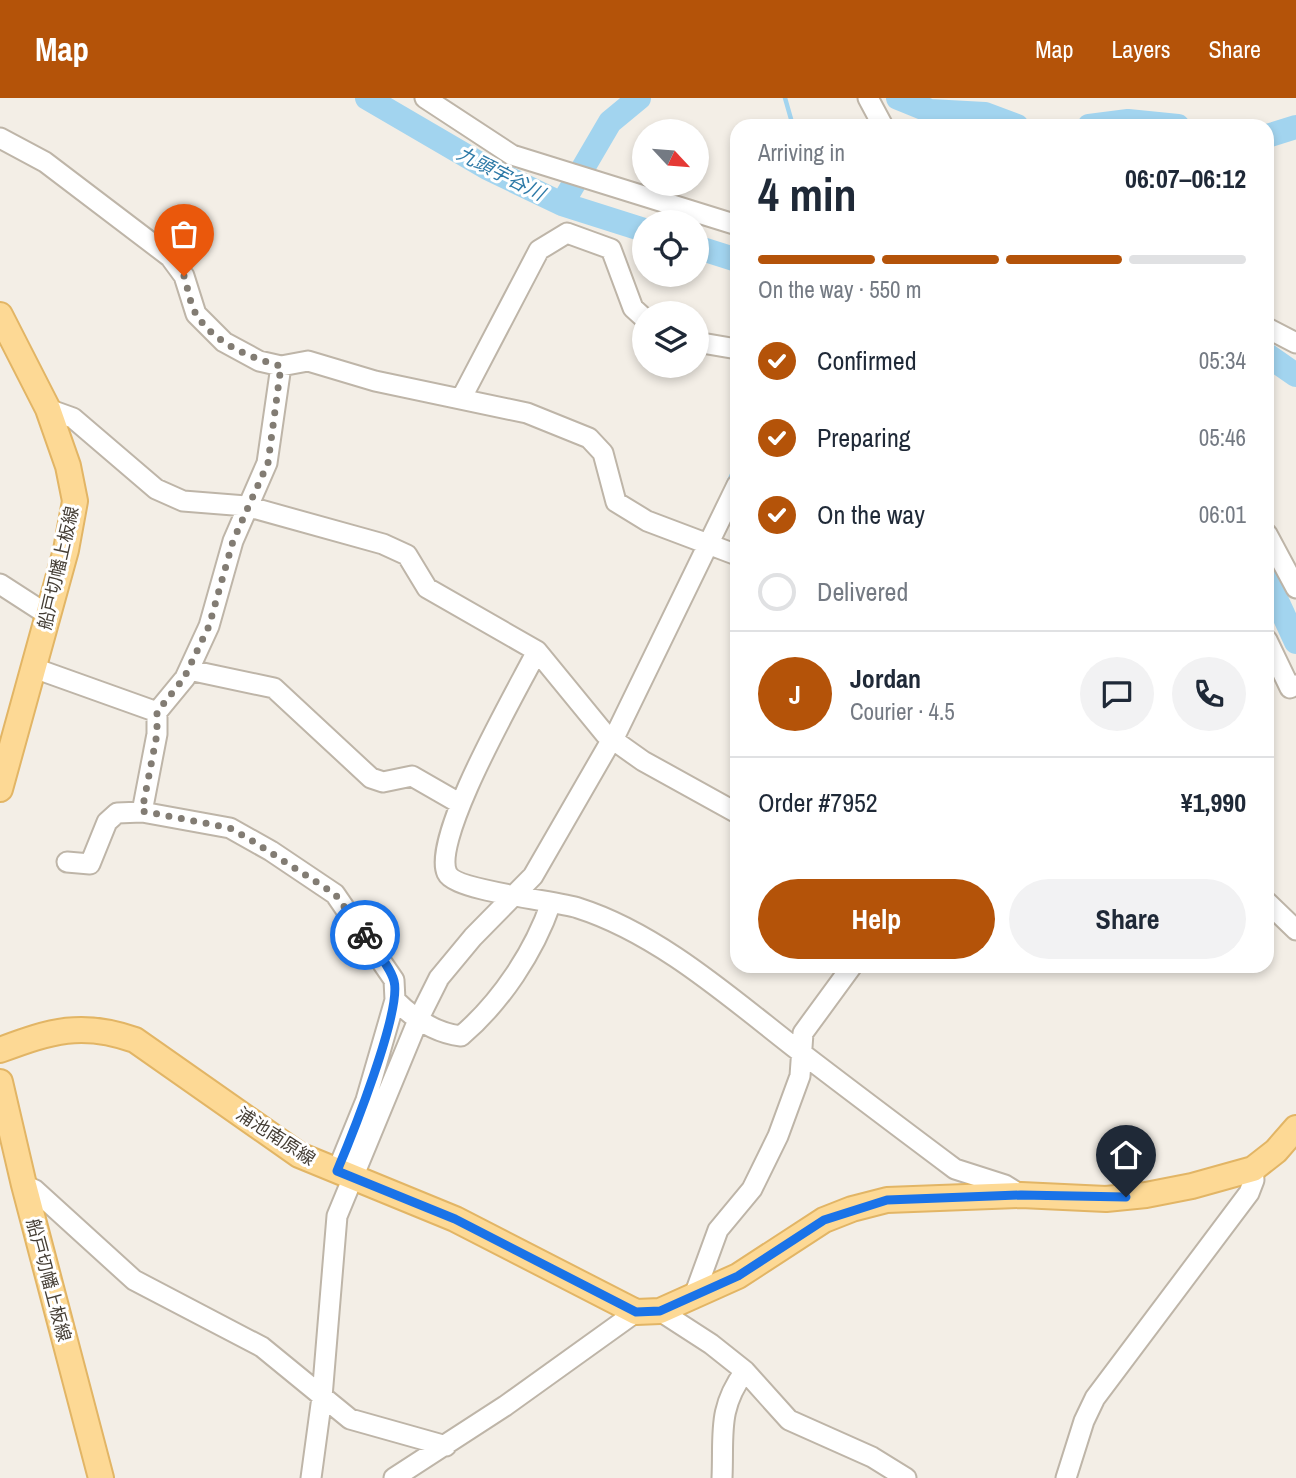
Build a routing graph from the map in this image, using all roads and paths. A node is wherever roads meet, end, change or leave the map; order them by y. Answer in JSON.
{"nodes":[{"id":1,"x":425,"y":98,"type":"edge"},
{"id":2,"x":869,"y":98,"type":"edge"},
{"id":3,"x":880,"y":119,"type":"edge"},
{"id":4,"x":0,"y":138,"type":"edge"},
{"id":5,"x":730,"y":223,"type":"edge"},
{"id":6,"x":632,"y":305,"type":"edge"},
{"id":7,"x":0,"y":316,"type":"edge"},
{"id":8,"x":1274,"y":332,"type":"edge"},
{"id":9,"x":7,"y":343,"type":"edge"},
{"id":10,"x":1296,"y":343,"type":"edge"},
{"id":11,"x":709,"y":344,"type":"edge"},
{"id":12,"x":730,"y":348,"type":"edge"},
{"id":13,"x":281,"y":366,"type":"junction"},
{"id":14,"x":462,"y":397,"type":"junction"},
{"id":15,"x":48,"y":409,"type":"junction"},
{"id":16,"x":730,"y":497,"type":"edge"},
{"id":17,"x":246,"y":506,"type":"junction"},
{"id":18,"x":703,"y":543,"type":"junction"},
{"id":19,"x":1274,"y":547,"type":"edge"},
{"id":20,"x":730,"y":553,"type":"edge"},
{"id":21,"x":0,"y":584,"type":"edge"},
{"id":22,"x":1296,"y":588,"type":"edge"},
{"id":23,"x":48,"y":615,"type":"junction"},
{"id":24,"x":537,"y":651,"type":"junction"},
{"id":25,"x":1274,"y":655,"type":"edge"},
{"id":26,"x":34,"y":668,"type":"junction"},
{"id":27,"x":189,"y":670,"type":"junction"},
{"id":28,"x":1296,"y":685,"type":"edge"},
{"id":29,"x":157,"y":712,"type":"junction"},
{"id":30,"x":610,"y":738,"type":"junction"},
{"id":31,"x":0,"y":789,"type":"edge"},
{"id":32,"x":459,"y":803,"type":"junction"},
{"id":33,"x":730,"y":809,"type":"edge"},
{"id":34,"x":142,"y":811,"type":"junction"},
{"id":35,"x":67,"y":862,"type":"dead end"},
{"id":36,"x":511,"y":895,"type":"junction"},
{"id":37,"x":551,"y":903,"type":"junction"},
{"id":38,"x":1274,"y":909,"type":"edge"},
{"id":39,"x":1296,"y":930,"type":"edge"},
{"id":40,"x":847,"y":973,"type":"edge"},
{"id":41,"x":395,"y":1000,"type":"junction"},
{"id":42,"x":415,"y":1018,"type":"junction"},
{"id":43,"x":0,"y":1050,"type":"edge"},
{"id":44,"x":800,"y":1052,"type":"junction"},
{"id":45,"x":0,"y":1082,"type":"edge"},
{"id":46,"x":1295,"y":1131,"type":"edge"},
{"id":47,"x":1252,"y":1169,"type":"junction"},
{"id":48,"x":344,"y":1174,"type":"junction"},
{"id":49,"x":24,"y":1185,"type":"junction"},
{"id":50,"x":1021,"y":1195,"type":"junction"},
{"id":51,"x":695,"y":1293,"type":"junction"},
{"id":52,"x":648,"y":1311,"type":"junction"},
{"id":53,"x":745,"y":1371,"type":"junction"},
{"id":54,"x":317,"y":1392,"type":"junction"},
{"id":55,"x":446,"y":1446,"type":"junction"},
{"id":56,"x":101,"y":1478,"type":"edge"},
{"id":57,"x":301,"y":1478,"type":"edge"},
{"id":58,"x":311,"y":1478,"type":"edge"},
{"id":59,"x":394,"y":1478,"type":"edge"},
{"id":60,"x":722,"y":1478,"type":"edge"},
{"id":61,"x":906,"y":1478,"type":"edge"},
{"id":62,"x":1066,"y":1478,"type":"edge"}],
"edges":[{"from":1,"to":5,"type":"street"},
{"from":2,"to":3,"type":"street"},
{"from":4,"to":13,"type":"street"},
{"from":6,"to":14,"type":"street"},
{"from":7,"to":9,"type":"main road","name":"船戸切幡上板線"},
{"from":8,"to":10,"type":"street"},
{"from":9,"to":15,"type":"main road","name":"船戸切幡上板線"},
{"from":11,"to":12,"type":"street"},
{"from":13,"to":14,"type":"street"},
{"from":13,"to":17,"type":"street"},
{"from":14,"to":18,"type":"street"},
{"from":15,"to":17,"type":"street"},
{"from":15,"to":23,"type":"main road","name":"船戸切幡上板線"},
{"from":16,"to":18,"type":"street"},
{"from":17,"to":24,"type":"street"},
{"from":17,"to":27,"type":"street"},
{"from":18,"to":20,"type":"street"},
{"from":18,"to":30,"type":"street"},
{"from":19,"to":22,"type":"street"},
{"from":21,"to":23,"type":"street"},
{"from":23,"to":26,"type":"main road","name":"船戸切幡上板線"},
{"from":24,"to":30,"type":"street"},
{"from":24,"to":32,"type":"street"},
{"from":25,"to":28,"type":"street"},
{"from":26,"to":29,"type":"street"},
{"from":26,"to":31,"type":"main road","name":"船戸切幡上板線"},
{"from":27,"to":29,"type":"street"},
{"from":27,"to":32,"type":"street"},
{"from":29,"to":34,"type":"street"},
{"from":30,"to":33,"type":"street"},
{"from":30,"to":36,"type":"street"},
{"from":32,"to":36,"type":"street"},
{"from":34,"to":35,"type":"street"},
{"from":34,"to":41,"type":"street"},
{"from":36,"to":37,"type":"street"},
{"from":36,"to":42,"type":"street"},
{"from":37,"to":42,"type":"street"},
{"from":37,"to":44,"type":"street"},
{"from":38,"to":39,"type":"street"},
{"from":40,"to":44,"type":"street"},
{"from":41,"to":42,"type":"street"},
{"from":41,"to":48,"type":"street"},
{"from":42,"to":48,"type":"street"},
{"from":43,"to":48,"type":"main road","name":"浦池南原線"},
{"from":44,"to":50,"type":"street"},
{"from":44,"to":51,"type":"street"},
{"from":45,"to":49,"type":"main road","name":"船戸切幡上板線"},
{"from":46,"to":47,"type":"main road"},
{"from":47,"to":50,"type":"main road"},
{"from":47,"to":62,"type":"street"},
{"from":48,"to":52,"type":"main road","name":"浦池南原線"},
{"from":48,"to":54,"type":"street"},
{"from":49,"to":54,"type":"street"},
{"from":49,"to":56,"type":"main road","name":"船戸切幡上板線"},
{"from":50,"to":51,"type":"main road"},
{"from":51,"to":52,"type":"main road"},
{"from":52,"to":53,"type":"street"},
{"from":52,"to":55,"type":"street"},
{"from":53,"to":60,"type":"street"},
{"from":53,"to":61,"type":"street"},
{"from":54,"to":55,"type":"street"},
{"from":54,"to":57,"type":"street"},
{"from":54,"to":58,"type":"street"},
{"from":55,"to":59,"type":"street"}]}
